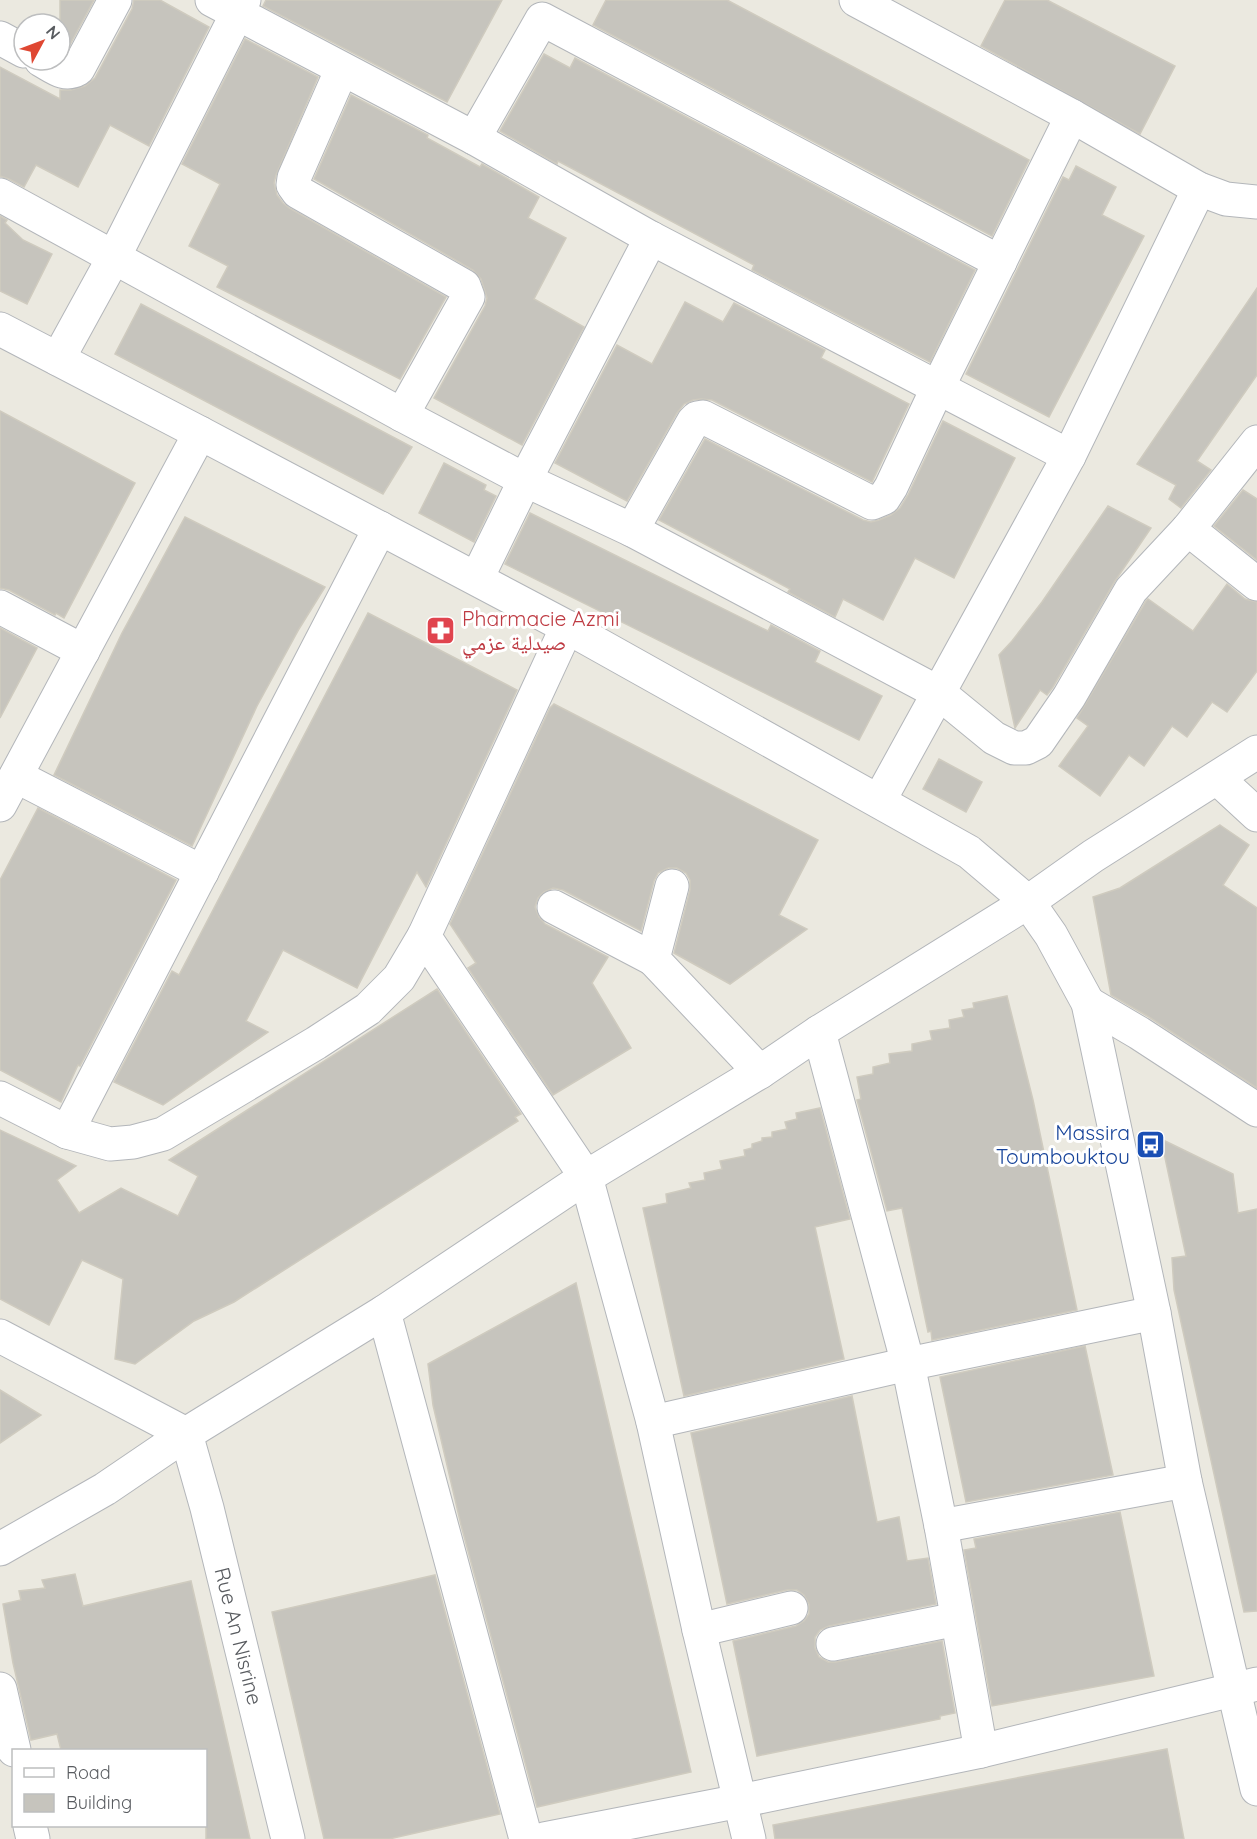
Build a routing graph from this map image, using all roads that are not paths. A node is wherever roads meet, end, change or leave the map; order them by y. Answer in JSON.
{"nodes":[{"id":1,"x":115,"y":0,"type":"edge"},
{"id":2,"x":856,"y":0,"type":"edge"},
{"id":3,"x":231,"y":4,"type":"edge"},
{"id":4,"x":548,"y":9,"type":"edge"},
{"id":5,"x":342,"y":69,"type":"junction"},
{"id":6,"x":64,"y":72,"type":"edge"},
{"id":7,"x":1072,"y":116,"type":"junction"},
{"id":8,"x":474,"y":138,"type":"junction"},
{"id":9,"x":1199,"y":189,"type":"junction"},
{"id":10,"x":0,"y":195,"type":"edge"},
{"id":11,"x":1257,"y":202,"type":"edge"},
{"id":12,"x":651,"y":238,"type":"junction"},
{"id":13,"x":114,"y":258,"type":"junction"},
{"id":14,"x":1000,"y":262,"type":"junction"},
{"id":15,"x":0,"y":329,"type":"edge"},
{"id":16,"x":58,"y":359,"type":"junction"},
{"id":17,"x":938,"y":387,"type":"junction"},
{"id":18,"x":402,"y":415,"type":"junction"},
{"id":19,"x":200,"y":432,"type":"junction"},
{"id":20,"x":1257,"y":442,"type":"edge"},
{"id":21,"x":1069,"y":456,"type":"junction"},
{"id":22,"x":525,"y":480,"type":"junction"},
{"id":23,"x":380,"y":528,"type":"junction"},
{"id":24,"x":632,"y":530,"type":"junction"},
{"id":25,"x":1188,"y":530,"type":"junction"},
{"id":26,"x":477,"y":578,"type":"junction"},
{"id":27,"x":1257,"y":584,"type":"edge"},
{"id":28,"x":0,"y":607,"type":"edge"},
{"id":29,"x":567,"y":627,"type":"junction"},
{"id":30,"x":83,"y":651,"type":"junction"},
{"id":31,"x":939,"y":693,"type":"junction"},
{"id":32,"x":1257,"y":752,"type":"edge"},
{"id":33,"x":16,"y":776,"type":"junction"},
{"id":34,"x":1217,"y":778,"type":"junction"},
{"id":35,"x":879,"y":801,"type":"junction"},
{"id":36,"x":0,"y":806,"type":"edge"},
{"id":37,"x":1257,"y":815,"type":"edge"},
{"id":38,"x":202,"y":872,"type":"junction"},
{"id":39,"x":672,"y":886,"type":"dead end"},
{"id":40,"x":1028,"y":902,"type":"junction"},
{"id":41,"x":554,"y":907,"type":"dead end"},
{"id":42,"x":424,"y":936,"type":"junction"},
{"id":43,"x":653,"y":959,"type":"junction"},
{"id":44,"x":1088,"y":1003,"type":"junction"},
{"id":45,"x":819,"y":1032,"type":"junction"},
{"id":46,"x":760,"y":1072,"type":"junction"},
{"id":47,"x":0,"y":1098,"type":"edge"},
{"id":48,"x":1257,"y":1110,"type":"edge"},
{"id":49,"x":67,"y":1132,"type":"junction"},
{"id":50,"x":585,"y":1177,"type":"junction"},
{"id":51,"x":384,"y":1312,"type":"junction"},
{"id":52,"x":1154,"y":1313,"type":"junction"},
{"id":53,"x":0,"y":1336,"type":"edge"},
{"id":54,"x":908,"y":1364,"type":"junction"},
{"id":55,"x":653,"y":1422,"type":"junction"},
{"id":56,"x":186,"y":1434,"type":"junction"},
{"id":57,"x":1185,"y":1480,"type":"junction"},
{"id":58,"x":941,"y":1526,"type":"junction"},
{"id":59,"x":0,"y":1549,"type":"edge"},
{"id":60,"x":791,"y":1608,"type":"dead end"},
{"id":61,"x":957,"y":1619,"type":"junction"},
{"id":62,"x":699,"y":1630,"type":"junction"},
{"id":63,"x":833,"y":1644,"type":"dead end"},
{"id":64,"x":1245,"y":1687,"type":"edge"},
{"id":65,"x":0,"y":1689,"type":"edge"},
{"id":66,"x":14,"y":1749,"type":"edge"},
{"id":67,"x":981,"y":1751,"type":"junction"},
{"id":68,"x":1257,"y":1790,"type":"edge"},
{"id":69,"x":740,"y":1801,"type":"junction"},
{"id":70,"x":288,"y":1839,"type":"edge"},
{"id":71,"x":526,"y":1839,"type":"edge"},
{"id":72,"x":544,"y":1839,"type":"edge"},
{"id":73,"x":749,"y":1839,"type":"edge"}],
"edges":[{"from":1,"to":6,"type":"street"},
{"from":2,"to":7,"type":"street"},
{"from":3,"to":5,"type":"street"},
{"from":3,"to":13,"type":"street"},
{"from":4,"to":8,"type":"street"},
{"from":4,"to":14,"type":"street"},
{"from":5,"to":8,"type":"street"},
{"from":5,"to":18,"type":"street"},
{"from":7,"to":9,"type":"street"},
{"from":7,"to":14,"type":"street"},
{"from":8,"to":12,"type":"street"},
{"from":9,"to":11,"type":"street"},
{"from":9,"to":21,"type":"street"},
{"from":10,"to":13,"type":"street"},
{"from":12,"to":17,"type":"street"},
{"from":12,"to":22,"type":"street"},
{"from":13,"to":16,"type":"street"},
{"from":13,"to":18,"type":"street"},
{"from":14,"to":17,"type":"street"},
{"from":15,"to":16,"type":"street"},
{"from":16,"to":19,"type":"street"},
{"from":17,"to":21,"type":"street"},
{"from":17,"to":24,"type":"street"},
{"from":18,"to":22,"type":"street"},
{"from":19,"to":23,"type":"street"},
{"from":19,"to":30,"type":"street"},
{"from":20,"to":25,"type":"street"},
{"from":21,"to":31,"type":"street"},
{"from":22,"to":24,"type":"street"},
{"from":22,"to":26,"type":"street"},
{"from":23,"to":26,"type":"street"},
{"from":23,"to":38,"type":"street"},
{"from":24,"to":31,"type":"street"},
{"from":25,"to":27,"type":"street"},
{"from":25,"to":31,"type":"street"},
{"from":26,"to":29,"type":"street"},
{"from":28,"to":30,"type":"street"},
{"from":29,"to":35,"type":"street"},
{"from":29,"to":42,"type":"street"},
{"from":30,"to":33,"type":"street"},
{"from":31,"to":35,"type":"street"},
{"from":32,"to":34,"type":"street"},
{"from":33,"to":36,"type":"street"},
{"from":33,"to":38,"type":"street"},
{"from":34,"to":37,"type":"street"},
{"from":34,"to":40,"type":"street"},
{"from":35,"to":40,"type":"street"},
{"from":38,"to":49,"type":"street"},
{"from":39,"to":43,"type":"street"},
{"from":40,"to":44,"type":"street"},
{"from":40,"to":45,"type":"street"},
{"from":41,"to":43,"type":"street"},
{"from":42,"to":49,"type":"street"},
{"from":42,"to":50,"type":"street"},
{"from":43,"to":46,"type":"street"},
{"from":44,"to":48,"type":"street"},
{"from":44,"to":52,"type":"street"},
{"from":45,"to":46,"type":"street"},
{"from":45,"to":54,"type":"street"},
{"from":46,"to":50,"type":"street"},
{"from":47,"to":49,"type":"street"},
{"from":50,"to":51,"type":"street"},
{"from":50,"to":55,"type":"street"},
{"from":51,"to":56,"type":"street"},
{"from":51,"to":71,"type":"street"},
{"from":52,"to":54,"type":"street"},
{"from":52,"to":57,"type":"street"},
{"from":53,"to":56,"type":"street"},
{"from":54,"to":55,"type":"street"},
{"from":54,"to":58,"type":"street"},
{"from":55,"to":62,"type":"street"},
{"from":56,"to":59,"type":"street"},
{"from":56,"to":70,"type":"street","name":"Rue An Nisrine"},
{"from":57,"to":58,"type":"street"},
{"from":57,"to":64,"type":"street"},
{"from":58,"to":61,"type":"street"},
{"from":60,"to":62,"type":"street"},
{"from":61,"to":63,"type":"street"},
{"from":61,"to":67,"type":"street"},
{"from":62,"to":69,"type":"street"},
{"from":64,"to":67,"type":"street"},
{"from":64,"to":68,"type":"street"},
{"from":65,"to":66,"type":"street"},
{"from":67,"to":69,"type":"street"},
{"from":69,"to":72,"type":"street"},
{"from":69,"to":73,"type":"street"}]}
